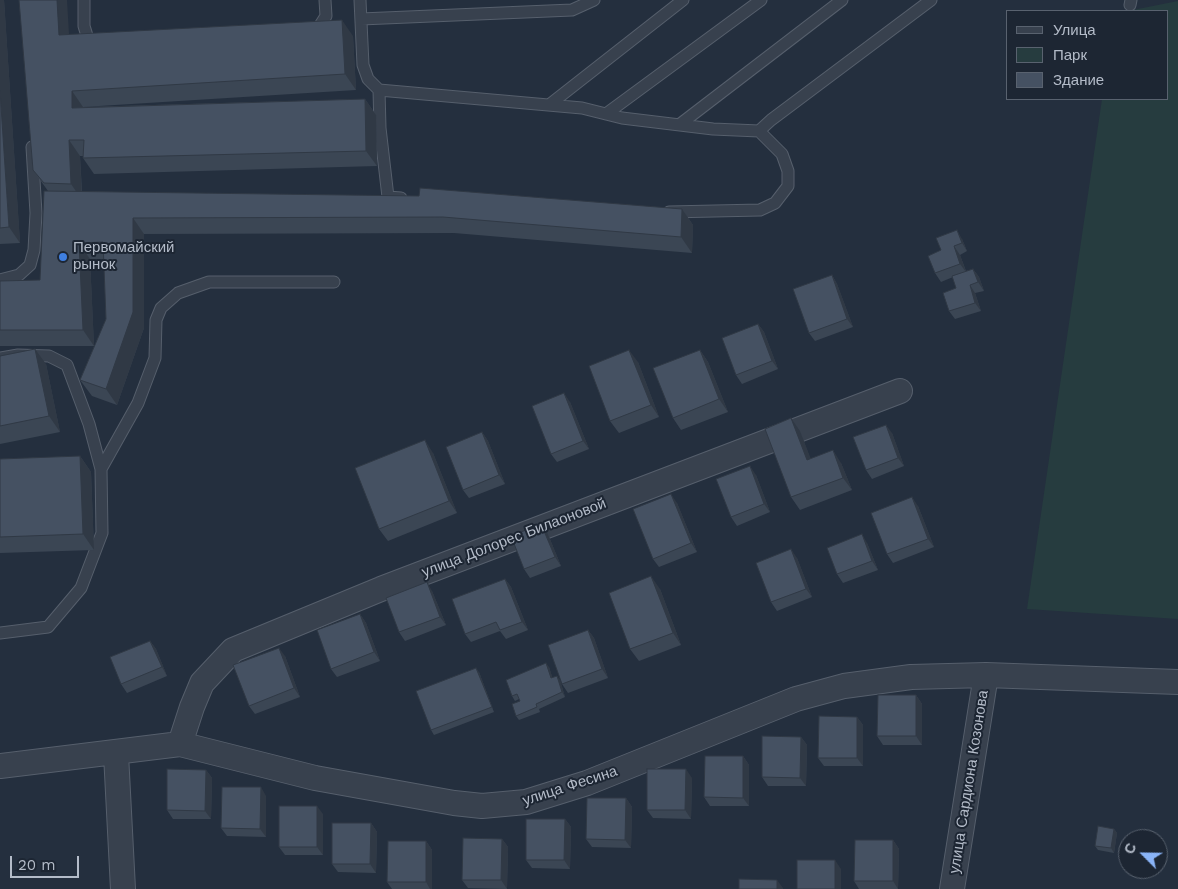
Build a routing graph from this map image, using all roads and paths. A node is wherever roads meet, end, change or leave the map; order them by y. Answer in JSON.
{"nodes":[{"id":1,"x":84,"y":0,"type":"edge"},
{"id":2,"x":326,"y":0,"type":"edge"},
{"id":3,"x":360,"y":0,"type":"edge"},
{"id":4,"x":594,"y":0,"type":"edge"},
{"id":5,"x":683,"y":0,"type":"edge"},
{"id":6,"x":761,"y":0,"type":"edge"},
{"id":7,"x":842,"y":0,"type":"edge"},
{"id":8,"x":931,"y":0,"type":"edge"},
{"id":9,"x":361,"y":19,"type":"junction"},
{"id":10,"x":298,"y":34,"type":"edge"},
{"id":11,"x":110,"y":42,"type":"edge"},
{"id":12,"x":379,"y":90,"type":"junction"},
{"id":13,"x":549,"y":105,"type":"junction"},
{"id":14,"x":606,"y":114,"type":"junction"},
{"id":15,"x":679,"y":125,"type":"junction"},
{"id":16,"x":759,"y":131,"type":"junction"},
{"id":17,"x":31,"y":136,"type":"edge"},
{"id":18,"x":416,"y":199,"type":"edge"},
{"id":19,"x":653,"y":212,"type":"edge"},
{"id":20,"x":0,"y":280,"type":"edge"},
{"id":21,"x":334,"y":282,"type":"dead end"},
{"id":22,"x":0,"y":358,"type":"edge"},
{"id":23,"x":900,"y":392,"type":"dead end"},
{"id":24,"x":101,"y":469,"type":"junction"},
{"id":25,"x":0,"y":633,"type":"edge"},
{"id":26,"x":986,"y":675,"type":"junction"},
{"id":27,"x":1178,"y":682,"type":"edge"},
{"id":28,"x":180,"y":744,"type":"junction"},
{"id":29,"x":116,"y":754,"type":"junction"},
{"id":30,"x":0,"y":766,"type":"edge"},
{"id":31,"x":123,"y":889,"type":"edge"},
{"id":32,"x":952,"y":889,"type":"edge"}],
"edges":[{"from":1,"to":11,"type":"lane"},
{"from":2,"to":10,"type":"lane"},
{"from":3,"to":9,"type":"lane"},
{"from":4,"to":9,"type":"lane"},
{"from":5,"to":13,"type":"lane"},
{"from":6,"to":14,"type":"lane"},
{"from":7,"to":15,"type":"lane"},
{"from":8,"to":16,"type":"lane"},
{"from":9,"to":12,"type":"lane"},
{"from":12,"to":13,"type":"lane"},
{"from":12,"to":18,"type":"lane"},
{"from":13,"to":14,"type":"lane"},
{"from":14,"to":15,"type":"lane"},
{"from":15,"to":16,"type":"lane"},
{"from":16,"to":19,"type":"lane"},
{"from":17,"to":20,"type":"lane"},
{"from":21,"to":24,"type":"lane"},
{"from":22,"to":24,"type":"lane"},
{"from":23,"to":28,"type":"street","name":"улица Долорес Билаоновой"},
{"from":24,"to":25,"type":"lane"},
{"from":26,"to":27,"type":"street","name":"улица Фесина"},
{"from":26,"to":28,"type":"street","name":"улица Фесина"},
{"from":26,"to":32,"type":"street","name":"улица Сардиона Козонова"},
{"from":28,"to":29,"type":"street","name":"улица Фесина"},
{"from":29,"to":30,"type":"street","name":"улица Фесина"},
{"from":29,"to":31,"type":"street"}]}
